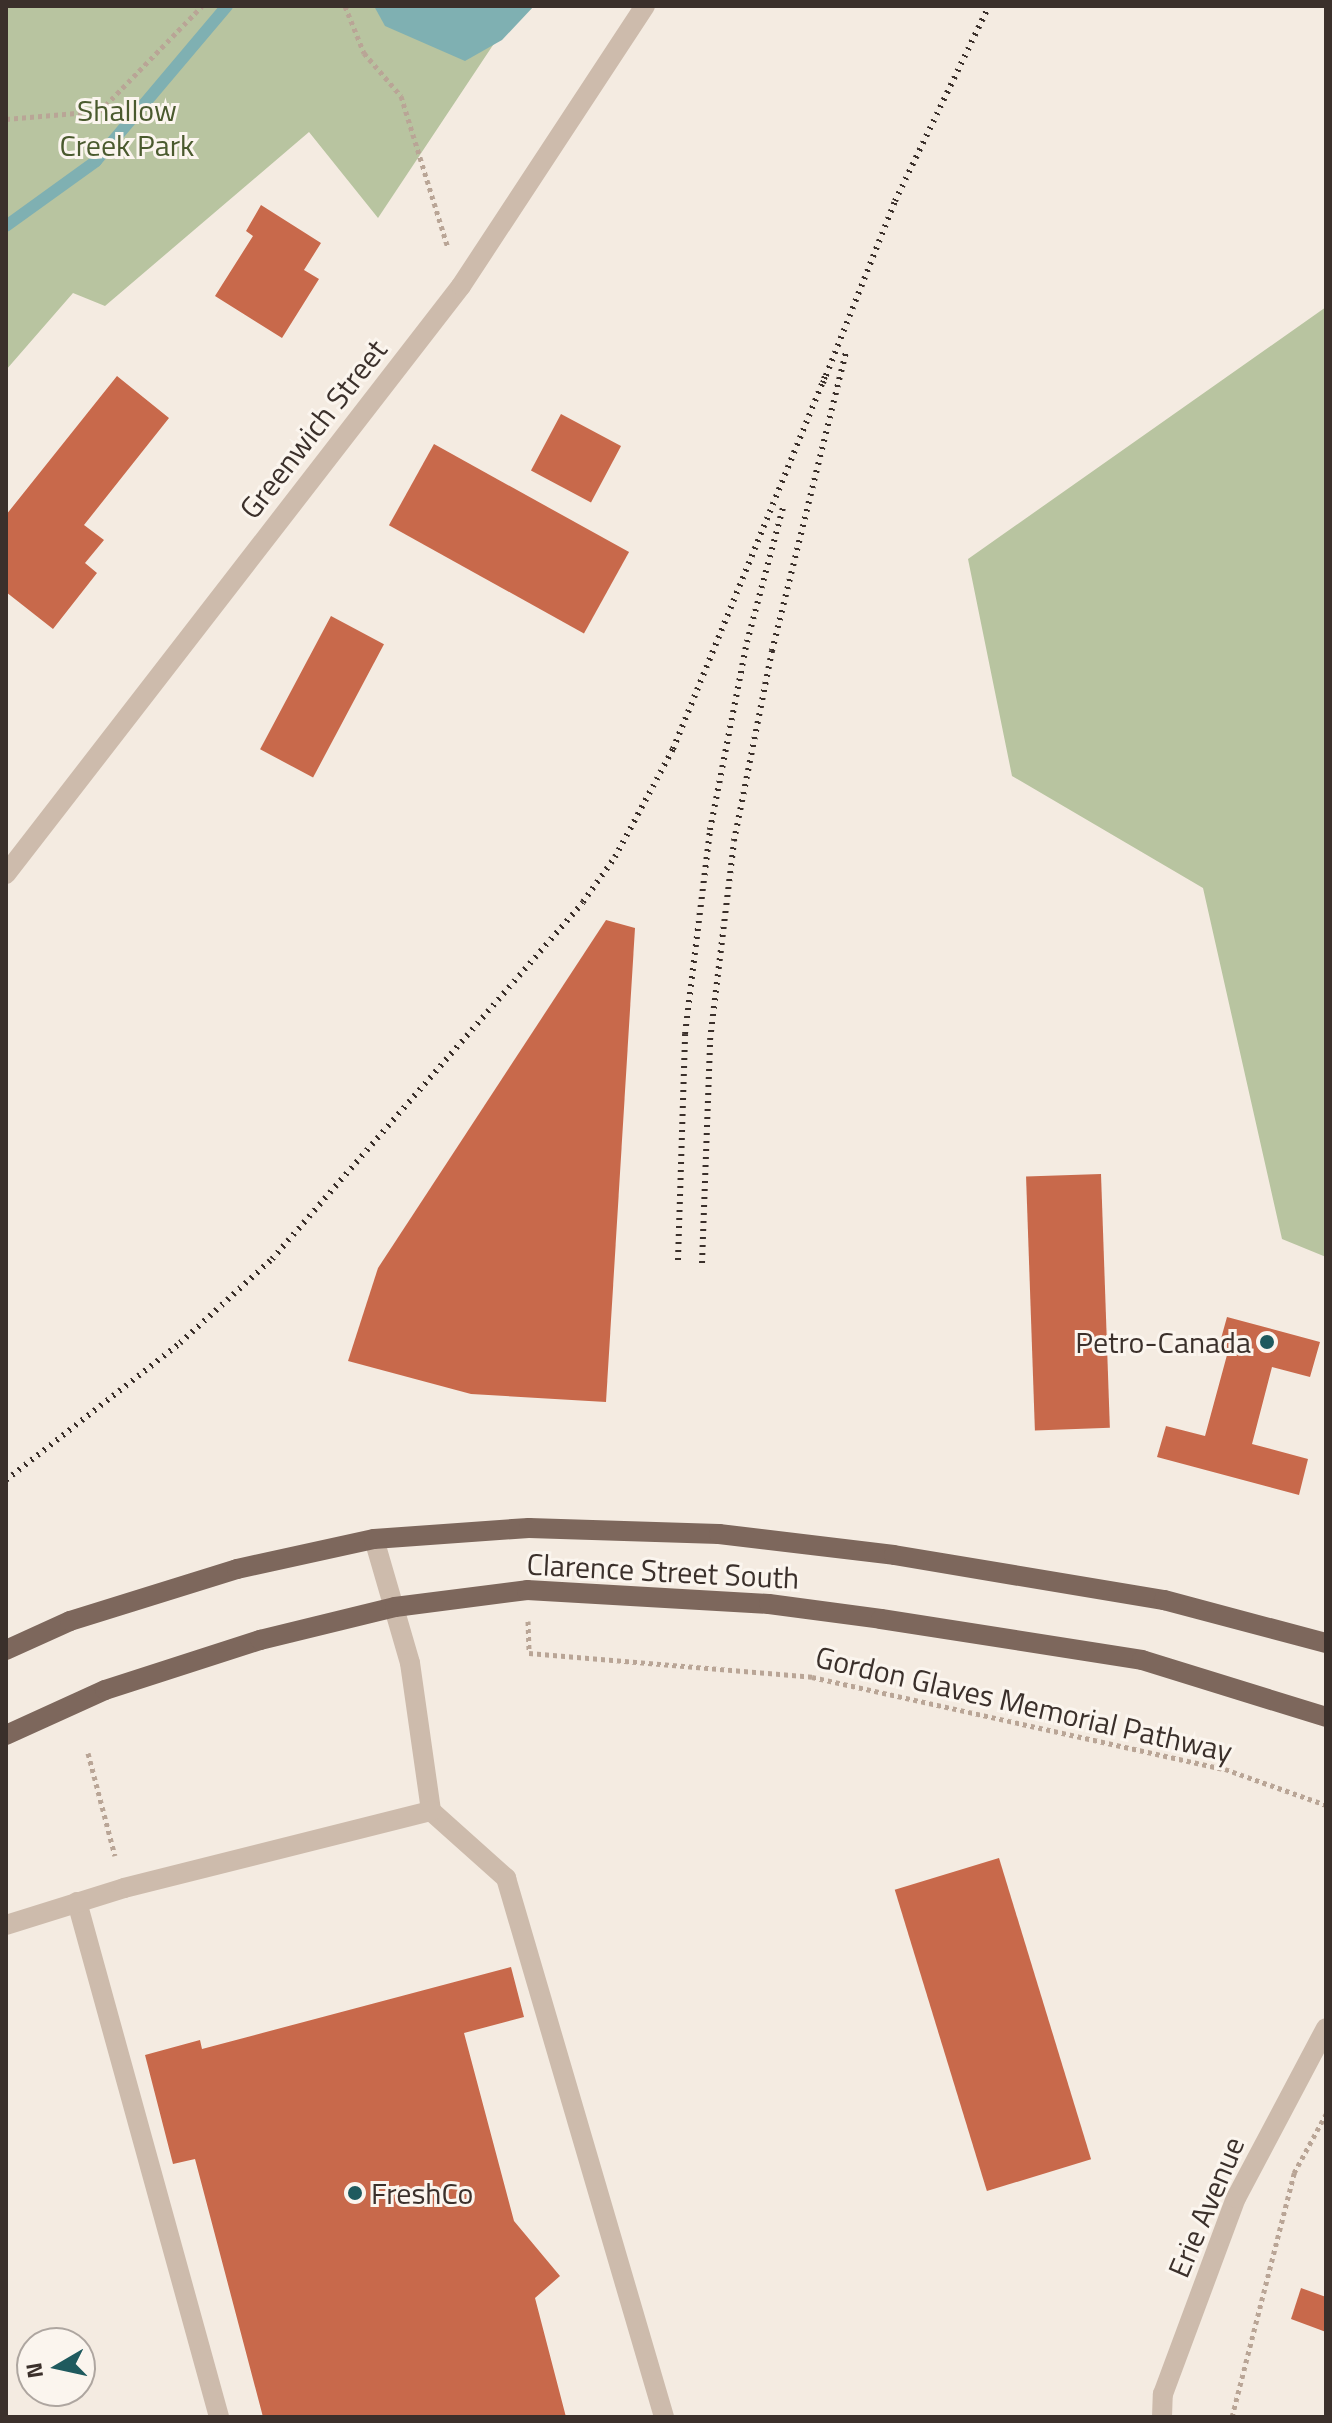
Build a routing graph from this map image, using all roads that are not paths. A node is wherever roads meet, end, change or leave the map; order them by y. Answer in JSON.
{"nodes":[{"id":1,"x":645,"y":6,"type":"edge"},
{"id":2,"x":6,"y":874,"type":"edge"},
{"id":3,"x":374,"y":1539,"type":"junction"},
{"id":4,"x":395,"y":1607,"type":"junction"},
{"id":5,"x":1326,"y":1643,"type":"edge"},
{"id":6,"x":6,"y":1650,"type":"edge"},
{"id":7,"x":1326,"y":1717,"type":"edge"},
{"id":8,"x":6,"y":1735,"type":"edge"},
{"id":9,"x":431,"y":1811,"type":"junction"},
{"id":10,"x":77,"y":1902,"type":"junction"},
{"id":11,"x":6,"y":1925,"type":"edge"},
{"id":12,"x":1326,"y":2028,"type":"edge"},
{"id":13,"x":219,"y":2417,"type":"edge"},
{"id":14,"x":664,"y":2417,"type":"edge"},
{"id":15,"x":1162,"y":2417,"type":"edge"}],
"edges":[{"from":1,"to":2,"type":"street","name":"Greenwich Street"},
{"from":3,"to":4,"type":"street"},
{"from":3,"to":5,"type":"main road","name":"Clarence Street South"},
{"from":3,"to":6,"type":"main road","name":"Clarence Street South"},
{"from":4,"to":7,"type":"main road","name":"Clarence Street South"},
{"from":4,"to":8,"type":"main road","name":"Clarence Street South"},
{"from":4,"to":9,"type":"street"},
{"from":9,"to":10,"type":"street"},
{"from":9,"to":14,"type":"street"},
{"from":10,"to":11,"type":"street"},
{"from":10,"to":13,"type":"street"},
{"from":12,"to":15,"type":"street","name":"Erie Avenue"}]}
